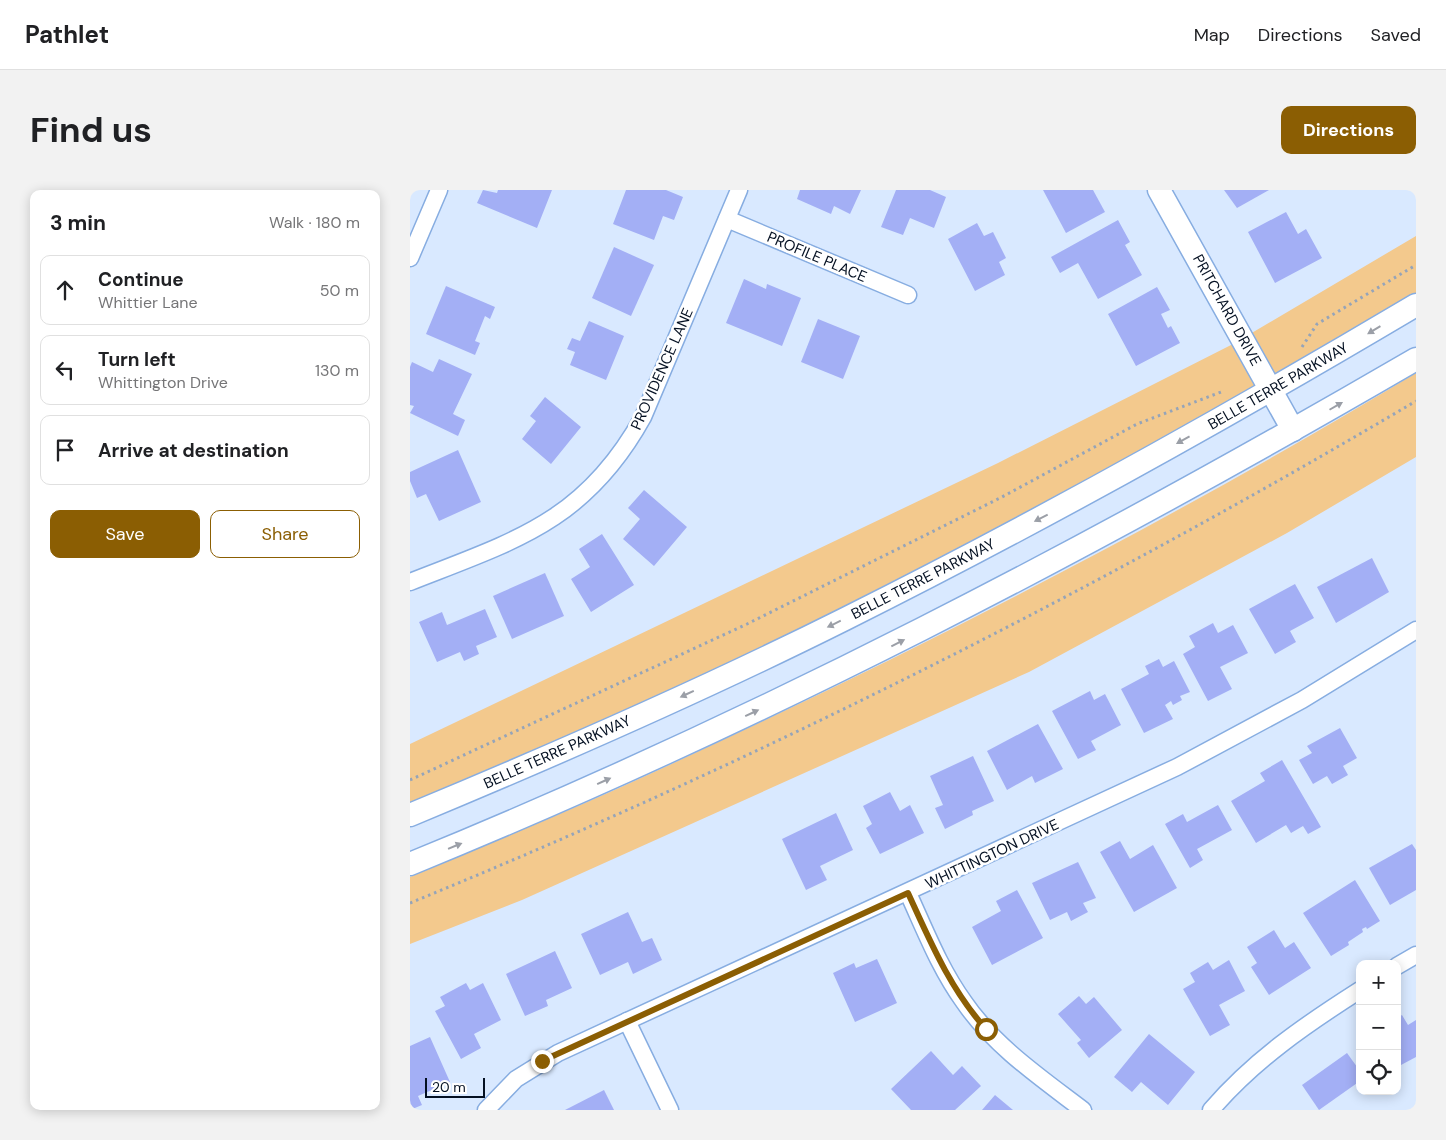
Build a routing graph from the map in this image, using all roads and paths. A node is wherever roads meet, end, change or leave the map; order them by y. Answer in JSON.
{"nodes":[{"id":1,"x":439,"y":190,"type":"edge"},
{"id":2,"x":739,"y":190,"type":"edge"},
{"id":3,"x":1159,"y":190,"type":"edge"},
{"id":4,"x":727,"y":219,"type":"junction"},
{"id":5,"x":410,"y":258,"type":"edge"},
{"id":6,"x":1416,"y":264,"type":"edge"},
{"id":7,"x":908,"y":295,"type":"dead end"},
{"id":8,"x":1416,"y":305,"type":"edge"},
{"id":9,"x":1297,"y":354,"type":"dead end"},
{"id":10,"x":1416,"y":359,"type":"edge"},
{"id":11,"x":1229,"y":389,"type":"dead end"},
{"id":12,"x":1272,"y":391,"type":"junction"},
{"id":13,"x":1416,"y":401,"type":"edge"},
{"id":14,"x":1294,"y":430,"type":"junction"},
{"id":15,"x":410,"y":582,"type":"edge"},
{"id":16,"x":1416,"y":630,"type":"edge"},
{"id":17,"x":410,"y":780,"type":"edge"},
{"id":18,"x":410,"y":815,"type":"edge"},
{"id":19,"x":410,"y":864,"type":"edge"},
{"id":20,"x":908,"y":893,"type":"junction"},
{"id":21,"x":410,"y":904,"type":"edge"},
{"id":22,"x":1416,"y":955,"type":"edge"},
{"id":23,"x":1401,"y":964,"type":"edge"},
{"id":24,"x":1356,"y":993,"type":"edge"},
{"id":25,"x":628,"y":1021,"type":"junction"},
{"id":26,"x":486,"y":1110,"type":"edge"},
{"id":27,"x":670,"y":1110,"type":"edge"},
{"id":28,"x":1082,"y":1110,"type":"edge"},
{"id":29,"x":1211,"y":1110,"type":"edge"}],
"edges":[{"from":1,"to":5,"type":"street"},
{"from":2,"to":4,"type":"street","name":"PROVIDENCE LANE"},
{"from":3,"to":12,"type":"main road","name":"PRITCHARD DRIVE"},
{"from":4,"to":7,"type":"street","name":"PROFILE PLACE"},
{"from":4,"to":15,"type":"street","name":"PROVIDENCE LANE"},
{"from":6,"to":9,"type":"path"},
{"from":8,"to":12,"type":"main road","name":"BELLE TERRE PARKWAY","one_way":true},
{"from":14,"to":10,"type":"main road","one_way":true},
{"from":11,"to":17,"type":"path"},
{"from":12,"to":14,"type":"main road","name":"PRITCHARD DRIVE"},
{"from":12,"to":18,"type":"main road","name":"BELLE TERRE PARKWAY","one_way":true},
{"from":13,"to":21,"type":"path"},
{"from":19,"to":14,"type":"main road","one_way":true},
{"from":16,"to":20,"type":"street","name":"WHITTINGTON DRIVE"},
{"from":20,"to":25,"type":"street","name":"WHITTINGTON DRIVE"},
{"from":20,"to":28,"type":"street"},
{"from":22,"to":23,"type":"street"},
{"from":24,"to":29,"type":"street"},
{"from":25,"to":26,"type":"street","name":"WHITTINGTON DRIVE"},
{"from":25,"to":27,"type":"street"}]}
